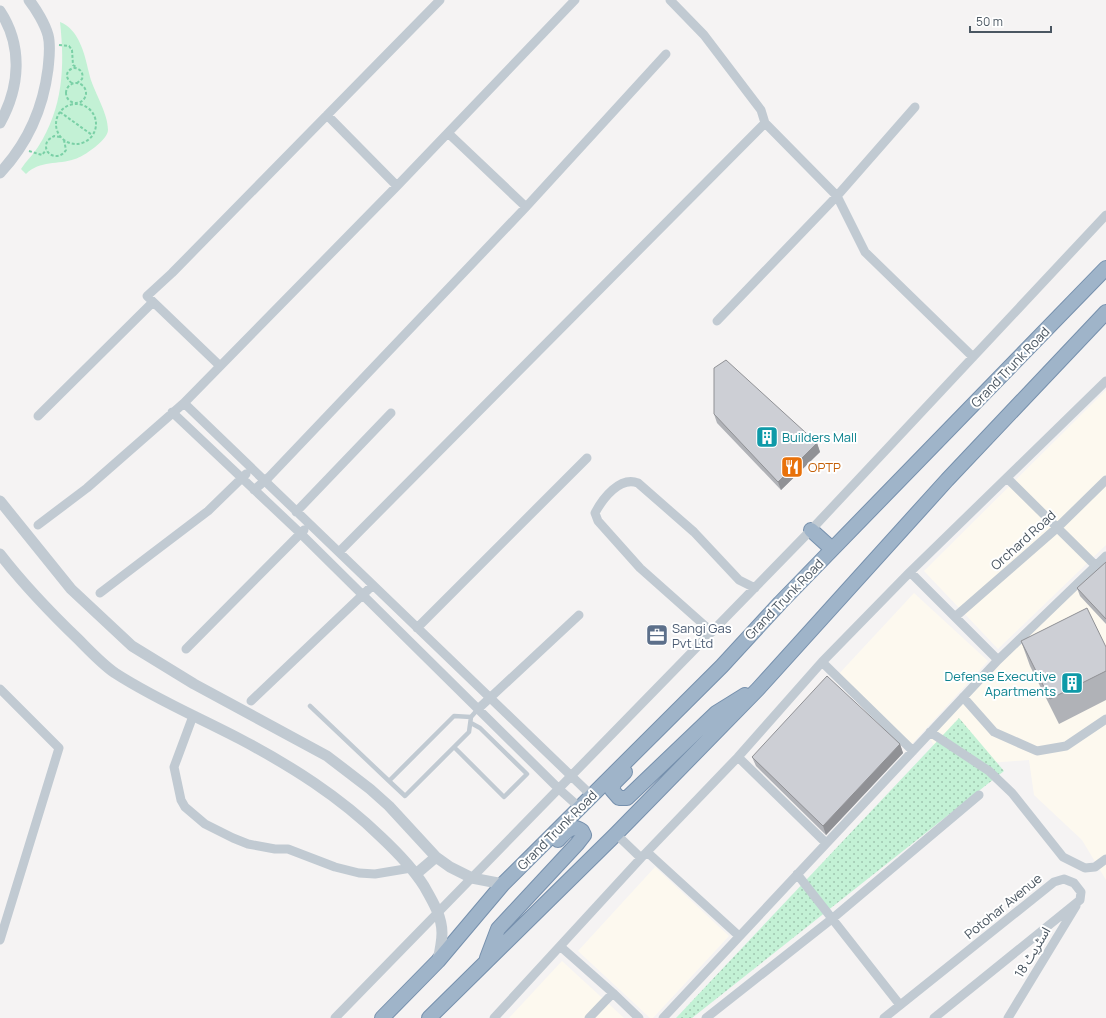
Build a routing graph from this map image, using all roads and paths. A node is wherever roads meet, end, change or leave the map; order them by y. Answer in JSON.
{"nodes":[{"id":1,"x":29,"y":0,"type":"edge"},
{"id":2,"x":440,"y":0,"type":"edge"},
{"id":3,"x":576,"y":0,"type":"edge"},
{"id":4,"x":670,"y":0,"type":"edge"},
{"id":5,"x":0,"y":11,"type":"edge"},
{"id":6,"x":49,"y":45,"type":"junction"},
{"id":7,"x":666,"y":54,"type":"dead end"},
{"id":8,"x":77,"y":68,"type":"junction"},
{"id":9,"x":72,"y":84,"type":"junction"},
{"id":10,"x":76,"y":84,"type":"junction"},
{"id":11,"x":75,"y":104,"type":"junction"},
{"id":12,"x":915,"y":107,"type":"dead end"},
{"id":13,"x":60,"y":112,"type":"junction"},
{"id":14,"x":327,"y":115,"type":"junction"},
{"id":15,"x":0,"y":123,"type":"edge"},
{"id":16,"x":765,"y":123,"type":"junction"},
{"id":17,"x":448,"y":133,"type":"junction"},
{"id":18,"x":92,"y":135,"type":"junction"},
{"id":19,"x":61,"y":137,"type":"junction"},
{"id":20,"x":64,"y":139,"type":"junction"},
{"id":21,"x":21,"y":146,"type":"junction"},
{"id":22,"x":46,"y":150,"type":"junction"},
{"id":23,"x":0,"y":173,"type":"edge"},
{"id":24,"x":397,"y":186,"type":"junction"},
{"id":25,"x":837,"y":196,"type":"junction"},
{"id":26,"x":526,"y":207,"type":"junction"},
{"id":27,"x":1106,"y":215,"type":"edge"},
{"id":28,"x":1106,"y":268,"type":"edge"},
{"id":29,"x":153,"y":302,"type":"junction"},
{"id":30,"x":1106,"y":312,"type":"edge"},
{"id":31,"x":716,"y":321,"type":"dead end"},
{"id":32,"x":973,"y":357,"type":"junction"},
{"id":33,"x":219,"y":365,"type":"junction"},
{"id":34,"x":1105,"y":385,"type":"edge"},
{"id":35,"x":184,"y":403,"type":"junction"},
{"id":36,"x":172,"y":412,"type":"junction"},
{"id":37,"x":391,"y":413,"type":"dead end"},
{"id":38,"x":38,"y":416,"type":"dead end"},
{"id":39,"x":587,"y":458,"type":"dead end"},
{"id":40,"x":252,"y":470,"type":"junction"},
{"id":41,"x":241,"y":478,"type":"junction"},
{"id":42,"x":1007,"y":478,"type":"junction"},
{"id":43,"x":1106,"y":480,"type":"edge"},
{"id":44,"x":264,"y":481,"type":"junction"},
{"id":45,"x":254,"y":490,"type":"junction"},
{"id":46,"x":0,"y":501,"type":"edge"},
{"id":47,"x":296,"y":512,"type":"junction"},
{"id":48,"x":38,"y":525,"type":"dead end"},
{"id":49,"x":310,"y":525,"type":"junction"},
{"id":50,"x":1058,"y":527,"type":"junction"},
{"id":51,"x":811,"y":530,"type":"junction"},
{"id":52,"x":300,"y":533,"type":"junction"},
{"id":53,"x":832,"y":549,"type":"junction"},
{"id":54,"x":339,"y":552,"type":"junction"},
{"id":55,"x":0,"y":554,"type":"edge"},
{"id":56,"x":1106,"y":556,"type":"edge"},
{"id":57,"x":1096,"y":566,"type":"junction"},
{"id":58,"x":910,"y":572,"type":"junction"},
{"id":59,"x":373,"y":585,"type":"junction"},
{"id":60,"x":755,"y":588,"type":"junction"},
{"id":61,"x":100,"y":593,"type":"dead end"},
{"id":62,"x":362,"y":595,"type":"junction"},
{"id":63,"x":579,"y":615,"type":"dead end"},
{"id":64,"x":955,"y":617,"type":"junction"},
{"id":65,"x":417,"y":628,"type":"junction"},
{"id":66,"x":712,"y":632,"type":"junction"},
{"id":67,"x":186,"y":649,"type":"dead end"},
{"id":68,"x":998,"y":660,"type":"junction"},
{"id":69,"x":822,"y":662,"type":"junction"},
{"id":70,"x":722,"y":666,"type":"junction"},
{"id":71,"x":0,"y":689,"type":"edge"},
{"id":72,"x":758,"y":689,"type":"junction"},
{"id":73,"x":963,"y":697,"type":"junction"},
{"id":74,"x":491,"y":698,"type":"junction"},
{"id":75,"x":251,"y":702,"type":"dead end"},
{"id":76,"x":310,"y":706,"type":"dead end"},
{"id":77,"x":478,"y":709,"type":"junction"},
{"id":78,"x":193,"y":716,"type":"junction"},
{"id":79,"x":471,"y":717,"type":"junction"},
{"id":80,"x":1106,"y":719,"type":"edge"},
{"id":81,"x":471,"y":723,"type":"junction"},
{"id":82,"x":930,"y":732,"type":"junction"},
{"id":83,"x":454,"y":747,"type":"junction"},
{"id":84,"x":913,"y":751,"type":"junction"},
{"id":85,"x":738,"y":757,"type":"junction"},
{"id":86,"x":572,"y":776,"type":"junction"},
{"id":87,"x":389,"y":781,"type":"junction"},
{"id":88,"x":559,"y":789,"type":"junction"},
{"id":89,"x":591,"y":795,"type":"junction"},
{"id":90,"x":979,"y":795,"type":"dead end"},
{"id":91,"x":579,"y":807,"type":"junction"},
{"id":92,"x":616,"y":834,"type":"junction"},
{"id":93,"x":826,"y":844,"type":"junction"},
{"id":94,"x":644,"y":855,"type":"junction"},
{"id":95,"x":436,"y":857,"type":"junction"},
{"id":96,"x":1106,"y":859,"type":"edge"},
{"id":97,"x":414,"y":871,"type":"junction"},
{"id":98,"x":797,"y":874,"type":"junction"},
{"id":99,"x":472,"y":878,"type":"junction"},
{"id":100,"x":503,"y":884,"type":"junction"},
{"id":101,"x":1080,"y":900,"type":"junction"},
{"id":102,"x":438,"y":914,"type":"junction"},
{"id":103,"x":833,"y":918,"type":"junction"},
{"id":104,"x":461,"y":935,"type":"junction"},
{"id":105,"x":739,"y":936,"type":"junction"},
{"id":106,"x":0,"y":940,"type":"edge"},
{"id":107,"x":561,"y":947,"type":"junction"},
{"id":108,"x":438,"y":961,"type":"junction"},
{"id":109,"x":486,"y":962,"type":"junction"},
{"id":110,"x":613,"y":992,"type":"junction"},
{"id":111,"x":900,"y":1005,"type":"junction"},
{"id":112,"x":335,"y":1018,"type":"edge"},
{"id":113,"x":382,"y":1018,"type":"edge"},
{"id":114,"x":429,"y":1018,"type":"edge"},
{"id":115,"x":494,"y":1018,"type":"edge"},
{"id":116,"x":589,"y":1018,"type":"edge"},
{"id":117,"x":639,"y":1018,"type":"edge"},
{"id":118,"x":663,"y":1018,"type":"edge"},
{"id":119,"x":706,"y":1018,"type":"edge"},
{"id":120,"x":884,"y":1018,"type":"edge"},
{"id":121,"x":934,"y":1018,"type":"edge"},
{"id":122,"x":1008,"y":1018,"type":"edge"}],
"edges":[{"from":1,"to":6,"type":"street"},
{"from":2,"to":14,"type":"street"},
{"from":3,"to":17,"type":"street"},
{"from":4,"to":16,"type":"street"},
{"from":5,"to":15,"type":"street"},
{"from":6,"to":8,"type":"path"},
{"from":6,"to":21,"type":"street"},
{"from":7,"to":26,"type":"street"},
{"from":8,"to":9,"type":"path"},
{"from":8,"to":10,"type":"path"},
{"from":9,"to":10,"type":"path"},
{"from":9,"to":11,"type":"path"},
{"from":10,"to":11,"type":"path"},
{"from":11,"to":13,"type":"path"},
{"from":11,"to":18,"type":"path"},
{"from":12,"to":25,"type":"street"},
{"from":13,"to":18,"type":"path"},
{"from":13,"to":19,"type":"path"},
{"from":14,"to":24,"type":"street"},
{"from":14,"to":29,"type":"street"},
{"from":16,"to":25,"type":"street"},
{"from":16,"to":54,"type":"street"},
{"from":17,"to":24,"type":"street"},
{"from":17,"to":26,"type":"street"},
{"from":18,"to":20,"type":"path"},
{"from":19,"to":20,"type":"path"},
{"from":19,"to":22,"type":"path"},
{"from":20,"to":22,"type":"path"},
{"from":21,"to":22,"type":"path"},
{"from":21,"to":23,"type":"street"},
{"from":24,"to":33,"type":"street"},
{"from":25,"to":31,"type":"street"},
{"from":25,"to":32,"type":"street"},
{"from":26,"to":44,"type":"street"},
{"from":27,"to":32,"type":"street"},
{"from":28,"to":53,"type":"highway","name":"Grand Trunk Road"},
{"from":29,"to":33,"type":"street"},
{"from":29,"to":38,"type":"street"},
{"from":30,"to":72,"type":"highway"},
{"from":32,"to":51,"type":"street"},
{"from":33,"to":35,"type":"street"},
{"from":34,"to":42,"type":"street"},
{"from":35,"to":36,"type":"street"},
{"from":35,"to":40,"type":"street"},
{"from":36,"to":41,"type":"street"},
{"from":36,"to":48,"type":"street"},
{"from":37,"to":47,"type":"street"},
{"from":39,"to":65,"type":"street"},
{"from":40,"to":41,"type":"street"},
{"from":40,"to":44,"type":"street"},
{"from":41,"to":45,"type":"street"},
{"from":41,"to":61,"type":"street"},
{"from":42,"to":50,"type":"street"},
{"from":42,"to":58,"type":"street"},
{"from":43,"to":50,"type":"street","name":"Orchard Road"},
{"from":44,"to":45,"type":"street"},
{"from":44,"to":47,"type":"street"},
{"from":45,"to":52,"type":"street"},
{"from":46,"to":95,"type":"street"},
{"from":47,"to":49,"type":"street"},
{"from":49,"to":52,"type":"street"},
{"from":49,"to":54,"type":"street"},
{"from":50,"to":57,"type":"street"},
{"from":50,"to":64,"type":"street","name":"Orchard Road"},
{"from":51,"to":53,"type":"highway"},
{"from":51,"to":60,"type":"street"},
{"from":52,"to":62,"type":"street"},
{"from":52,"to":67,"type":"street"},
{"from":53,"to":70,"type":"highway","name":"Grand Trunk Road"},
{"from":54,"to":59,"type":"street"},
{"from":55,"to":78,"type":"street"},
{"from":56,"to":57,"type":"street"},
{"from":57,"to":68,"type":"street"},
{"from":58,"to":64,"type":"street"},
{"from":58,"to":69,"type":"street"},
{"from":59,"to":62,"type":"street"},
{"from":59,"to":65,"type":"street"},
{"from":60,"to":66,"type":"street"},
{"from":60,"to":66,"type":"street"},
{"from":62,"to":75,"type":"street"},
{"from":62,"to":77,"type":"street"},
{"from":63,"to":74,"type":"street"},
{"from":64,"to":68,"type":"street"},
{"from":65,"to":74,"type":"street"},
{"from":66,"to":86,"type":"street"},
{"from":68,"to":73,"type":"street"},
{"from":69,"to":84,"type":"street"},
{"from":69,"to":85,"type":"street"},
{"from":70,"to":72,"type":"highway"},
{"from":70,"to":89,"type":"highway","name":"Grand Trunk Road"},
{"from":71,"to":106,"type":"street"},
{"from":72,"to":92,"type":"highway"},
{"from":73,"to":80,"type":"street"},
{"from":73,"to":82,"type":"street"},
{"from":74,"to":77,"type":"street"},
{"from":74,"to":86,"type":"street"},
{"from":76,"to":87,"type":"lane"},
{"from":77,"to":79,"type":"lane"},
{"from":77,"to":88,"type":"street"},
{"from":78,"to":97,"type":"street"},
{"from":78,"to":97,"type":"street"},
{"from":79,"to":81,"type":"lane"},
{"from":79,"to":87,"type":"lane"},
{"from":81,"to":83,"type":"lane"},
{"from":81,"to":83,"type":"lane"},
{"from":82,"to":84,"type":"street"},
{"from":82,"to":96,"type":"street"},
{"from":83,"to":87,"type":"lane"},
{"from":84,"to":93,"type":"street"},
{"from":85,"to":93,"type":"street"},
{"from":85,"to":94,"type":"street"},
{"from":86,"to":88,"type":"street"},
{"from":86,"to":89,"type":"street"},
{"from":88,"to":91,"type":"street"},
{"from":88,"to":99,"type":"street"},
{"from":89,"to":91,"type":"highway","name":"Grand Trunk Road"},
{"from":90,"to":103,"type":"street"},
{"from":91,"to":100,"type":"highway","name":"Grand Trunk Road"},
{"from":92,"to":94,"type":"street"},
{"from":92,"to":109,"type":"highway"},
{"from":93,"to":98,"type":"street"},
{"from":94,"to":105,"type":"street"},
{"from":94,"to":107,"type":"street"},
{"from":95,"to":97,"type":"street"},
{"from":95,"to":99,"type":"street"},
{"from":97,"to":102,"type":"street"},
{"from":98,"to":103,"type":"street"},
{"from":98,"to":105,"type":"street"},
{"from":99,"to":100,"type":"street"},
{"from":99,"to":102,"type":"street"},
{"from":100,"to":104,"type":"highway","name":"Grand Trunk Road"},
{"from":101,"to":111,"type":"street","name":"Potohar Avenue"},
{"from":101,"to":121,"type":"street"},
{"from":101,"to":122,"type":"street","name":"اسٹریٹ 18"},
{"from":102,"to":108,"type":"street"},
{"from":102,"to":112,"type":"street"},
{"from":103,"to":111,"type":"street"},
{"from":103,"to":119,"type":"street"},
{"from":104,"to":108,"type":"highway","name":"Grand Trunk Road"},
{"from":104,"to":109,"type":"highway"},
{"from":105,"to":118,"type":"street"},
{"from":107,"to":110,"type":"street"},
{"from":107,"to":115,"type":"street"},
{"from":108,"to":113,"type":"highway","name":"Grand Trunk Road"},
{"from":109,"to":114,"type":"highway"},
{"from":110,"to":116,"type":"street"},
{"from":110,"to":117,"type":"street"},
{"from":111,"to":120,"type":"street","name":"Potohar Avenue"}]}
